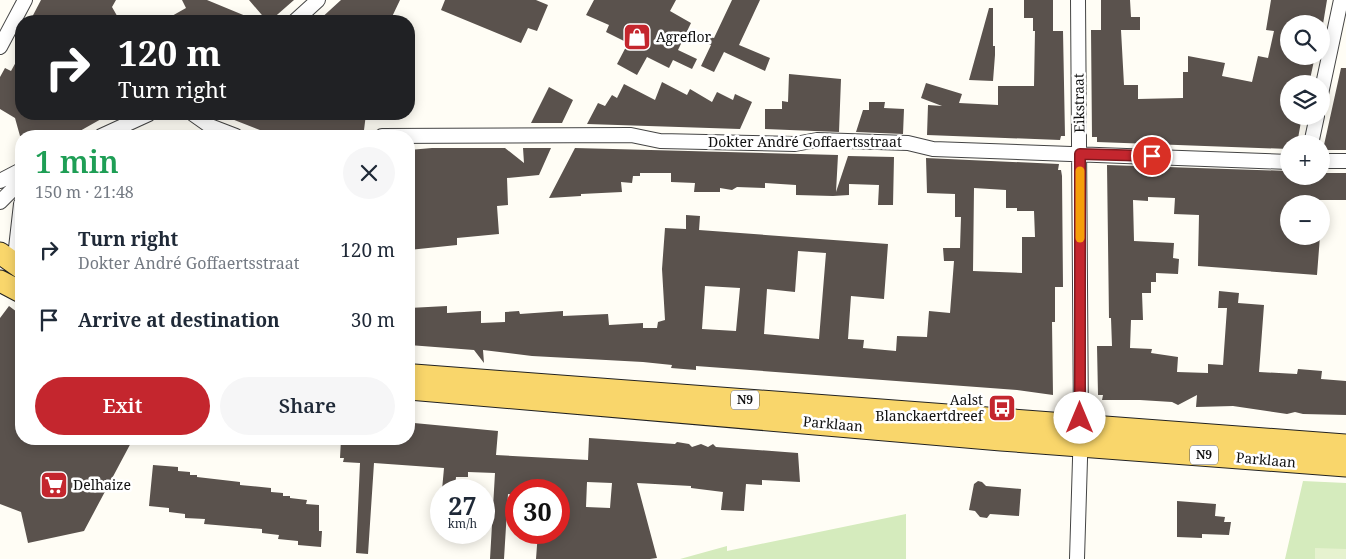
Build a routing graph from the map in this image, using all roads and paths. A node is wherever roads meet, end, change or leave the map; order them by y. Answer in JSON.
{"nodes":[{"id":1,"x":25,"y":0,"type":"edge"},
{"id":2,"x":318,"y":0,"type":"edge"},
{"id":3,"x":1078,"y":0,"type":"edge"},
{"id":4,"x":1341,"y":0,"type":"edge"},
{"id":5,"x":17,"y":15,"type":"edge"},
{"id":6,"x":302,"y":15,"type":"edge"},
{"id":7,"x":15,"y":19,"type":"edge"},
{"id":8,"x":0,"y":47,"type":"edge"},
{"id":9,"x":1325,"y":75,"type":"edge"},
{"id":10,"x":136,"y":120,"type":"edge"},
{"id":11,"x":202,"y":120,"type":"edge"},
{"id":12,"x":114,"y":130,"type":"edge"},
{"id":13,"x":220,"y":130,"type":"edge"},
{"id":14,"x":415,"y":136,"type":"edge"},
{"id":15,"x":1080,"y":154,"type":"junction"},
{"id":16,"x":1330,"y":160,"type":"edge"},
{"id":17,"x":1346,"y":161,"type":"edge"},
{"id":18,"x":1280,"y":162,"type":"edge"},
{"id":19,"x":15,"y":173,"type":"edge"},
{"id":20,"x":0,"y":181,"type":"edge"},
{"id":21,"x":15,"y":188,"type":"edge"},
{"id":22,"x":0,"y":202,"type":"edge"},
{"id":23,"x":0,"y":253,"type":"edge"},
{"id":24,"x":15,"y":264,"type":"edge"},
{"id":25,"x":0,"y":281,"type":"edge"},
{"id":26,"x":15,"y":289,"type":"edge"},
{"id":27,"x":415,"y":376,"type":"edge"},
{"id":28,"x":415,"y":390,"type":"edge"},
{"id":29,"x":1080,"y":436,"type":"junction"},
{"id":30,"x":1346,"y":445,"type":"edge"},
{"id":31,"x":1346,"y":466,"type":"edge"},
{"id":32,"x":1077,"y":559,"type":"edge"}],
"edges":[{"from":1,"to":5,"type":"street"},
{"from":2,"to":6,"type":"street"},
{"from":3,"to":15,"type":"street","name":"Eikstraat"},
{"from":4,"to":9,"type":"street"},
{"from":7,"to":8,"type":"street"},
{"from":10,"to":12,"type":"street"},
{"from":11,"to":13,"type":"street"},
{"from":14,"to":15,"type":"street","name":"Dokter André Goffaertsstraat"},
{"from":15,"to":18,"type":"street","name":"Dokter André Goffaertsstraat"},
{"from":15,"to":29,"type":"street","name":"Eikstraat"},
{"from":16,"to":17,"type":"street"},
{"from":19,"to":20,"type":"street"},
{"from":21,"to":22,"type":"street"},
{"from":23,"to":24,"type":"main road"},
{"from":25,"to":26,"type":"main road"},
{"from":27,"to":29,"type":"main road","name":"Parklaan","number":"N9"},
{"from":28,"to":29,"type":"main road","name":"Parklaan","number":"N9"},
{"from":29,"to":30,"type":"main road","name":"Parklaan","number":"N9"},
{"from":29,"to":31,"type":"main road","name":"Parklaan","number":"N9"},
{"from":29,"to":32,"type":"street","name":"Eikstraat"}]}
